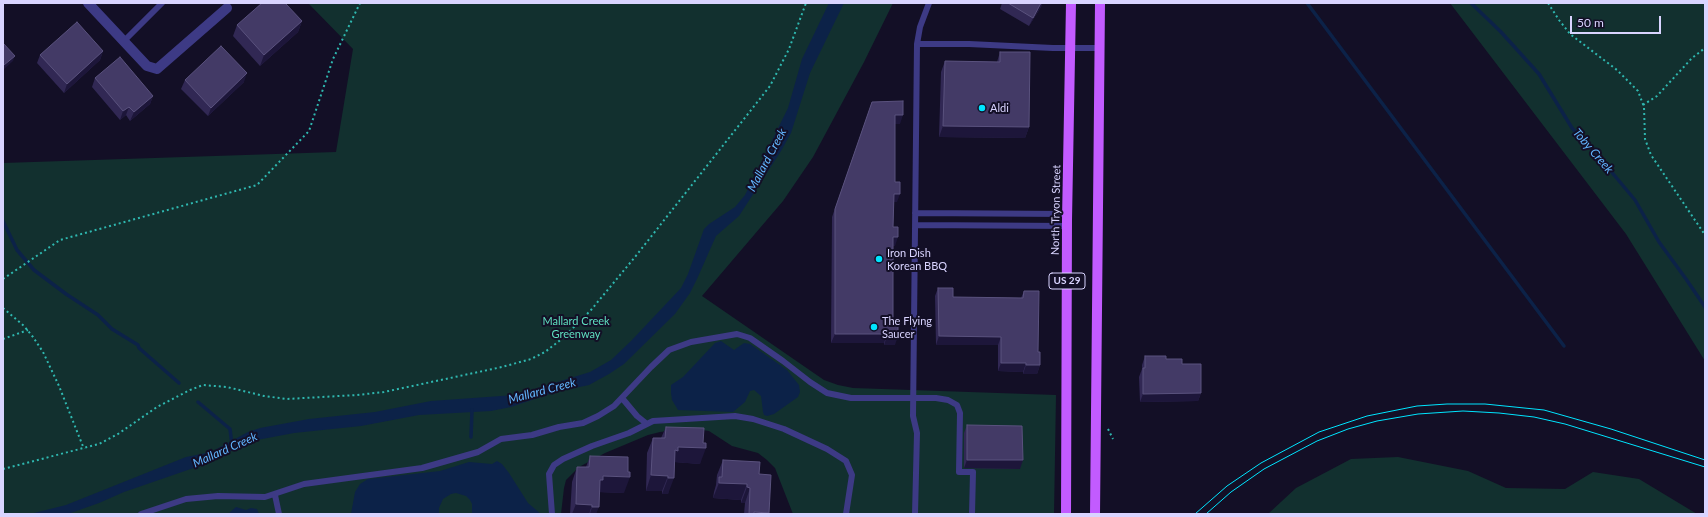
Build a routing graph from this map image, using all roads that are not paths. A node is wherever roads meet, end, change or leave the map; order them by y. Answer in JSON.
{"nodes":[{"id":1,"x":88,"y":3,"type":"edge"},
{"id":2,"x":162,"y":3,"type":"edge"},
{"id":3,"x":929,"y":3,"type":"edge"},
{"id":4,"x":1071,"y":3,"type":"edge"},
{"id":5,"x":1100,"y":3,"type":"edge"},
{"id":6,"x":226,"y":6,"type":"edge"},
{"id":7,"x":124,"y":41,"type":"junction"},
{"id":8,"x":917,"y":44,"type":"junction"},
{"id":9,"x":1070,"y":48,"type":"junction"},
{"id":10,"x":1099,"y":48,"type":"junction"},
{"id":11,"x":915,"y":213,"type":"junction"},
{"id":12,"x":1067,"y":214,"type":"junction"},
{"id":13,"x":915,"y":225,"type":"junction"},
{"id":14,"x":1067,"y":226,"type":"junction"},
{"id":15,"x":622,"y":398,"type":"junction"},
{"id":16,"x":913,"y":398,"type":"junction"},
{"id":17,"x":647,"y":424,"type":"junction"},
{"id":18,"x":275,"y":495,"type":"junction"},
{"id":19,"x":141,"y":514,"type":"edge"},
{"id":20,"x":279,"y":514,"type":"edge"},
{"id":21,"x":552,"y":514,"type":"edge"},
{"id":22,"x":846,"y":514,"type":"edge"},
{"id":23,"x":915,"y":514,"type":"edge"},
{"id":24,"x":972,"y":514,"type":"edge"},
{"id":25,"x":1066,"y":514,"type":"edge"},
{"id":26,"x":1095,"y":514,"type":"edge"}],
"edges":[{"from":1,"to":7,"type":"street"},
{"from":2,"to":7,"type":"lane"},
{"from":3,"to":8,"type":"lane"},
{"from":4,"to":9,"type":"main road","name":"North Tryon Street","number":"US 29"},
{"from":5,"to":10,"type":"main road","number":"US 29"},
{"from":6,"to":7,"type":"street"},
{"from":8,"to":9,"type":"lane"},
{"from":8,"to":11,"type":"lane"},
{"from":9,"to":10,"type":"lane"},
{"from":9,"to":12,"type":"main road","name":"North Tryon Street","number":"US 29"},
{"from":10,"to":26,"type":"main road","number":"US 29"},
{"from":11,"to":12,"type":"lane"},
{"from":11,"to":13,"type":"lane"},
{"from":12,"to":14,"type":"main road","name":"North Tryon Street","number":"US 29"},
{"from":13,"to":14,"type":"lane"},
{"from":13,"to":16,"type":"lane"},
{"from":14,"to":25,"type":"main road","name":"North Tryon Street","number":"US 29"},
{"from":15,"to":16,"type":"lane"},
{"from":15,"to":17,"type":"lane"},
{"from":15,"to":18,"type":"lane"},
{"from":16,"to":23,"type":"lane"},
{"from":16,"to":24,"type":"lane"},
{"from":17,"to":21,"type":"lane"},
{"from":17,"to":22,"type":"lane"},
{"from":18,"to":19,"type":"lane"},
{"from":18,"to":20,"type":"lane"}]}
